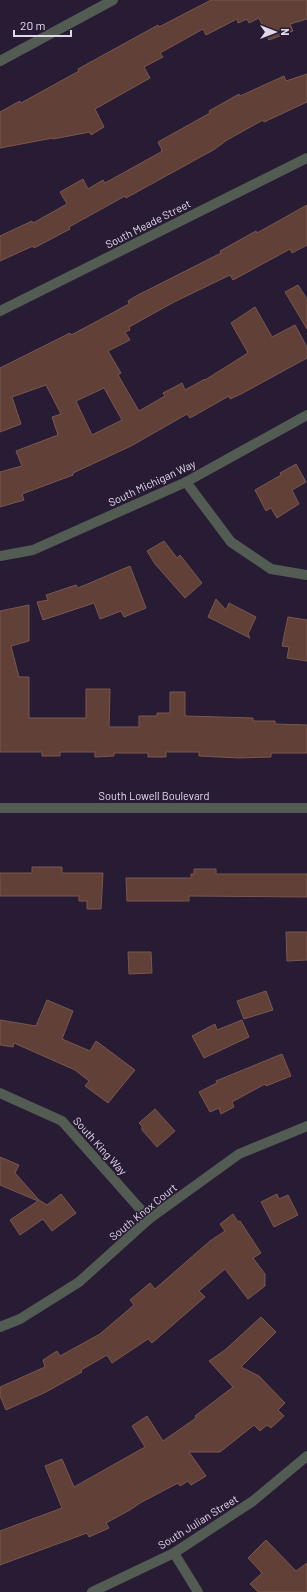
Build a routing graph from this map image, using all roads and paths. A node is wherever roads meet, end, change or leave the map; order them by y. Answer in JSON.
{"nodes":[{"id":1,"x":113,"y":0,"type":"edge"},
{"id":2,"x":0,"y":61,"type":"edge"},
{"id":3,"x":307,"y":158,"type":"edge"},
{"id":4,"x":0,"y":311,"type":"edge"},
{"id":5,"x":307,"y":415,"type":"edge"},
{"id":6,"x":186,"y":482,"type":"junction"},
{"id":7,"x":0,"y":556,"type":"edge"},
{"id":8,"x":307,"y":575,"type":"edge"},
{"id":9,"x":0,"y":808,"type":"edge"},
{"id":10,"x":307,"y":808,"type":"edge"},
{"id":11,"x":0,"y":1093,"type":"edge"},
{"id":12,"x":307,"y":1126,"type":"edge"},
{"id":13,"x":149,"y":1219,"type":"junction"},
{"id":14,"x":0,"y":1327,"type":"edge"},
{"id":15,"x":307,"y":1456,"type":"edge"},
{"id":16,"x":174,"y":1553,"type":"junction"},
{"id":17,"x":92,"y":1592,"type":"edge"},
{"id":18,"x":198,"y":1592,"type":"edge"}],
"edges":[{"from":1,"to":2,"type":"street"},
{"from":3,"to":4,"type":"street","name":"South Meade Street"},
{"from":5,"to":6,"type":"street","name":"South Michigan Way"},
{"from":6,"to":7,"type":"street","name":"South Michigan Way"},
{"from":6,"to":8,"type":"street"},
{"from":9,"to":10,"type":"street","name":"South Lowell Boulevard"},
{"from":11,"to":13,"type":"street","name":"South King Way"},
{"from":12,"to":13,"type":"street","name":"South Knox Court"},
{"from":13,"to":14,"type":"street","name":"South Knox Court"},
{"from":15,"to":16,"type":"street","name":"South Julian Street"},
{"from":16,"to":17,"type":"street","name":"South Julian Street"},
{"from":16,"to":18,"type":"street"}]}
